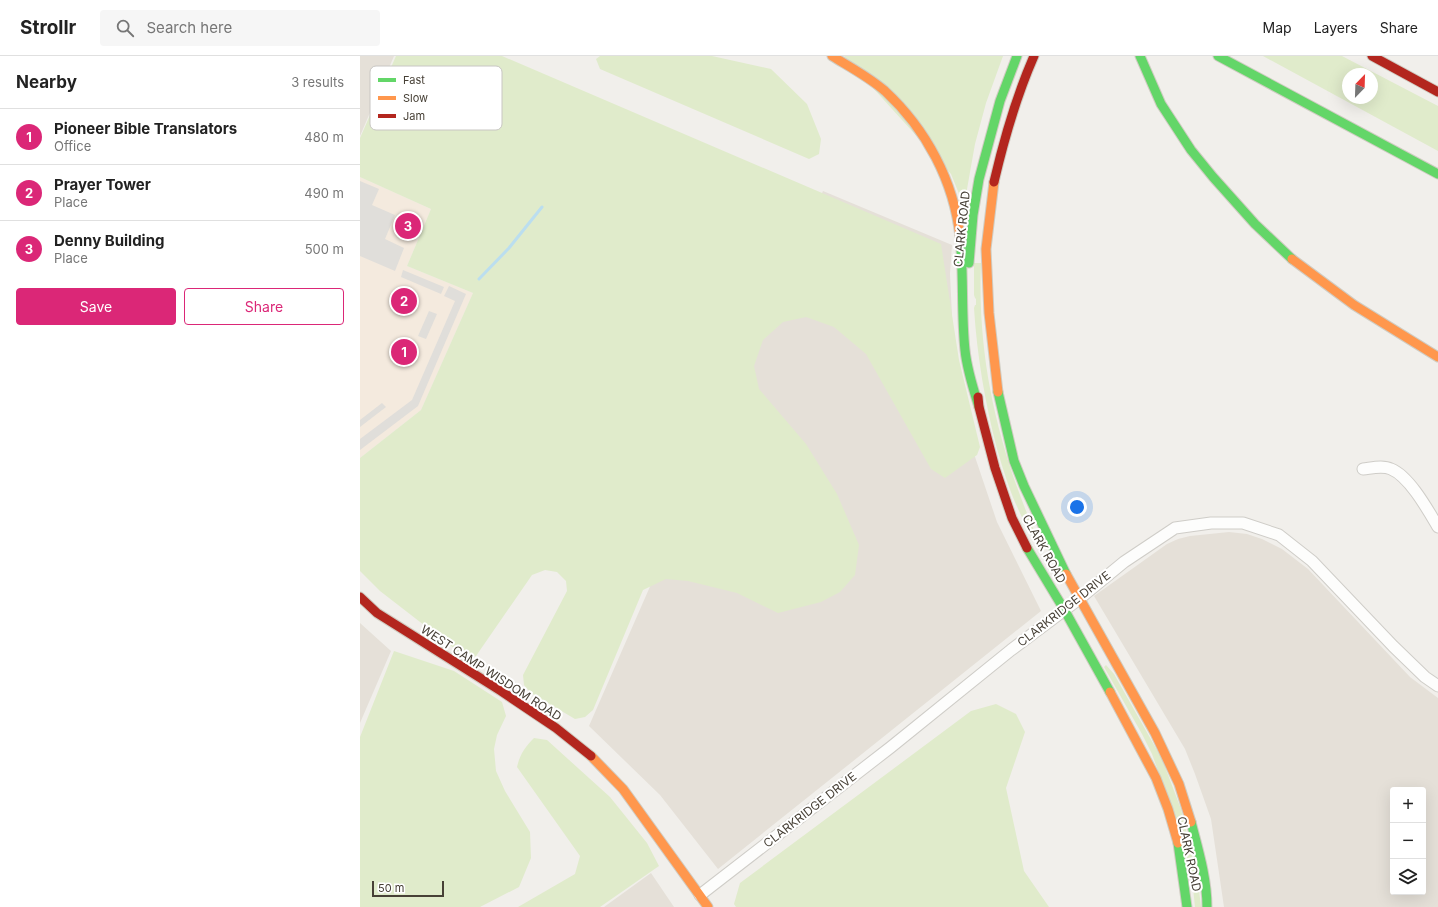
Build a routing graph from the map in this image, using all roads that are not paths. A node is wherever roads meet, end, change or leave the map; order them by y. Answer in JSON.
{"nodes":[{"id":1,"x":832,"y":56,"type":"edge"},
{"id":2,"x":1017,"y":56,"type":"edge"},
{"id":3,"x":1034,"y":56,"type":"edge"},
{"id":4,"x":1140,"y":56,"type":"edge"},
{"id":5,"x":1218,"y":56,"type":"edge"},
{"id":6,"x":1372,"y":56,"type":"edge"},
{"id":7,"x":1438,"y":92,"type":"edge"},
{"id":8,"x":1438,"y":174,"type":"edge"},
{"id":9,"x":1438,"y":357,"type":"edge"},
{"id":10,"x":979,"y":407,"type":"junction"},
{"id":11,"x":1363,"y":469,"type":"dead end"},
{"id":12,"x":1438,"y":527,"type":"edge"},
{"id":13,"x":360,"y":597,"type":"edge"},
{"id":14,"x":1079,"y":599,"type":"junction"},
{"id":15,"x":1065,"y":611,"type":"junction"},
{"id":16,"x":1438,"y":686,"type":"edge"},
{"id":17,"x":700,"y":895,"type":"junction"},
{"id":18,"x":708,"y":907,"type":"edge"},
{"id":19,"x":1187,"y":907,"type":"edge"},
{"id":20,"x":1208,"y":907,"type":"edge"}],
"edges":[{"from":1,"to":10,"type":"main road"},
{"from":2,"to":10,"type":"main road","name":"CLARK ROAD"},
{"from":3,"to":14,"type":"main road","name":"CLARK ROAD"},
{"from":4,"to":9,"type":"main road"},
{"from":5,"to":8,"type":"main road"},
{"from":6,"to":7,"type":"main road"},
{"from":10,"to":15,"type":"main road","name":"CLARK ROAD"},
{"from":11,"to":12,"type":"street"},
{"from":13,"to":17,"type":"main road","name":"WEST CAMP WISDOM ROAD"},
{"from":14,"to":15,"type":"street","name":"CLARKRIDGE DRIVE"},
{"from":14,"to":16,"type":"street","name":"CLARKRIDGE DRIVE"},
{"from":14,"to":20,"type":"main road","name":"CLARK ROAD"},
{"from":15,"to":17,"type":"street","name":"CLARKRIDGE DRIVE"},
{"from":15,"to":19,"type":"main road","name":"CLARK ROAD"},
{"from":17,"to":18,"type":"main road","name":"WEST CAMP WISDOM ROAD"}]}
